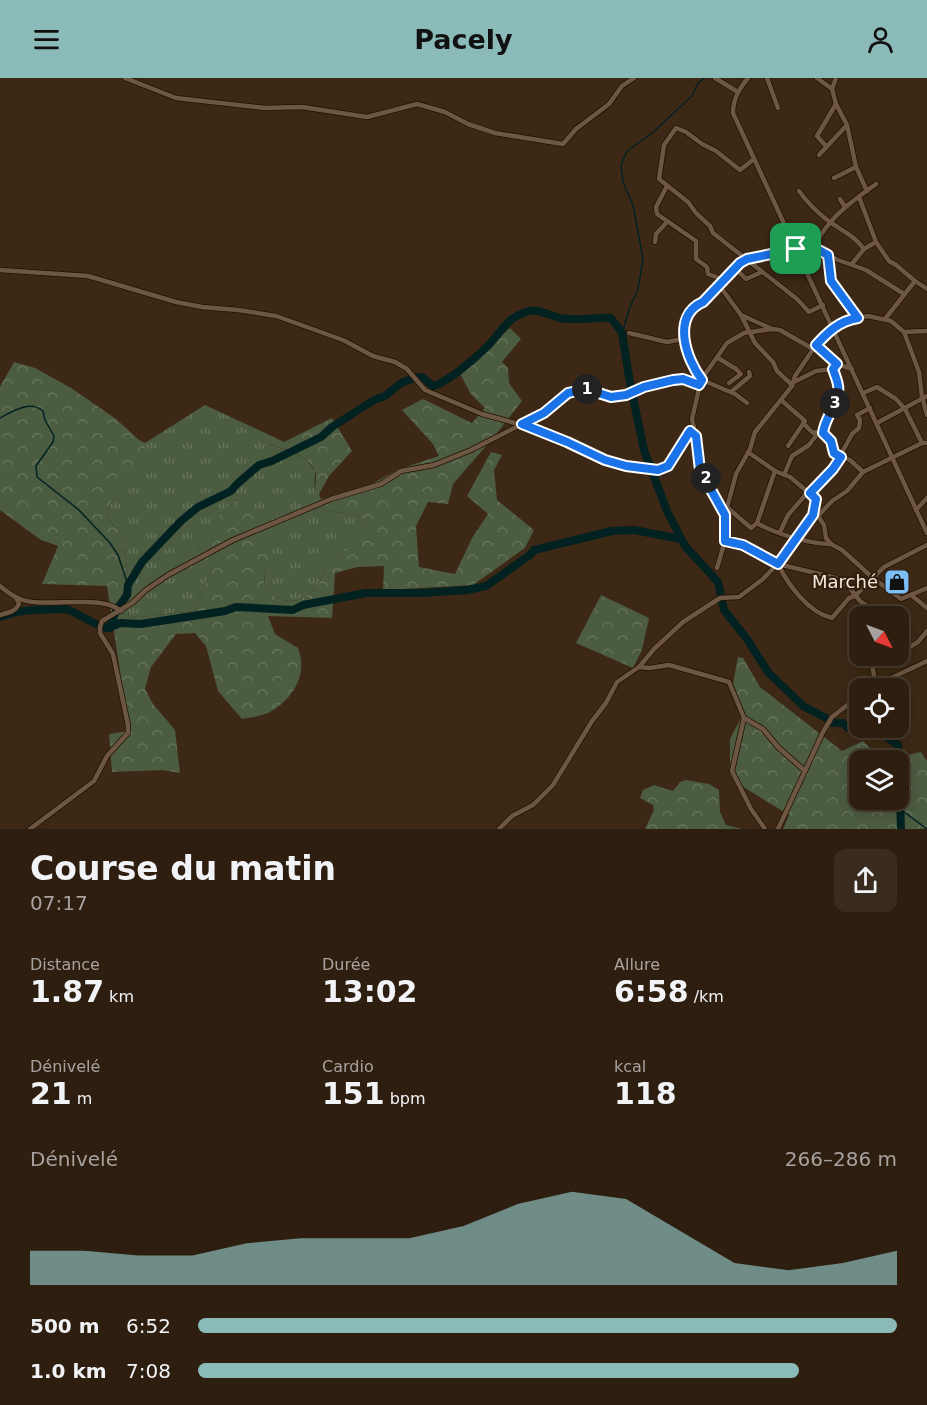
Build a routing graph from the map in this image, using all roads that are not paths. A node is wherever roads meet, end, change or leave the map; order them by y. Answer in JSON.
{"nodes":[{"id":1,"x":125,"y":78,"type":"edge"},
{"id":2,"x":634,"y":78,"type":"edge"},
{"id":3,"x":715,"y":78,"type":"edge"},
{"id":4,"x":748,"y":78,"type":"edge"},
{"id":5,"x":767,"y":78,"type":"edge"},
{"id":6,"x":817,"y":78,"type":"edge"},
{"id":7,"x":836,"y":78,"type":"edge"},
{"id":8,"x":832,"y":89,"type":"junction"},
{"id":9,"x":738,"y":92,"type":"junction"},
{"id":10,"x":836,"y":104,"type":"junction"},
{"id":11,"x":778,"y":108,"type":"dead end"},
{"id":12,"x":847,"y":125,"type":"junction"},
{"id":13,"x":826,"y":146,"type":"junction"},
{"id":14,"x":819,"y":155,"type":"dead end"},
{"id":15,"x":754,"y":159,"type":"junction"},
{"id":16,"x":856,"y":167,"type":"junction"},
{"id":17,"x":834,"y":178,"type":"dead end"},
{"id":18,"x":876,"y":184,"type":"dead end"},
{"id":19,"x":667,"y":186,"type":"junction"},
{"id":20,"x":799,"y":191,"type":"dead end"},
{"id":21,"x":867,"y":191,"type":"junction"},
{"id":22,"x":859,"y":197,"type":"junction"},
{"id":23,"x":840,"y":199,"type":"dead end"},
{"id":24,"x":845,"y":207,"type":"junction"},
{"id":25,"x":667,"y":222,"type":"junction"},
{"id":26,"x":831,"y":222,"type":"junction"},
{"id":27,"x":656,"y":242,"type":"dead end"},
{"id":28,"x":876,"y":242,"type":"junction"},
{"id":29,"x":815,"y":248,"type":"junction"},
{"id":30,"x":796,"y":249,"type":"junction"},
{"id":31,"x":864,"y":249,"type":"junction"},
{"id":32,"x":828,"y":255,"type":"junction"},
{"id":33,"x":801,"y":258,"type":"junction"},
{"id":34,"x":747,"y":259,"type":"junction"},
{"id":35,"x":852,"y":264,"type":"junction"},
{"id":36,"x":735,"y":268,"type":"junction"},
{"id":37,"x":0,"y":270,"type":"edge"},
{"id":38,"x":783,"y":271,"type":"dead end"},
{"id":39,"x":762,"y":272,"type":"junction"},
{"id":40,"x":724,"y":280,"type":"junction"},
{"id":41,"x":915,"y":281,"type":"junction"},
{"id":42,"x":719,"y":285,"type":"junction"},
{"id":43,"x":927,"y":289,"type":"edge"},
{"id":44,"x":904,"y":294,"type":"junction"},
{"id":45,"x":823,"y":305,"type":"junction"},
{"id":46,"x":741,"y":315,"type":"junction"},
{"id":47,"x":858,"y":318,"type":"junction"},
{"id":48,"x":885,"y":319,"type":"junction"},
{"id":49,"x":834,"y":327,"type":"junction"},
{"id":50,"x":772,"y":329,"type":"junction"},
{"id":51,"x":927,"y":331,"type":"edge"},
{"id":52,"x":904,"y":332,"type":"junction"},
{"id":53,"x":629,"y":333,"type":"dead end"},
{"id":54,"x":748,"y":334,"type":"junction"},
{"id":55,"x":683,"y":339,"type":"junction"},
{"id":56,"x":814,"y":347,"type":"junction"},
{"id":57,"x":718,"y":358,"type":"junction"},
{"id":58,"x":837,"y":364,"type":"junction"},
{"id":59,"x":833,"y":369,"type":"junction"},
{"id":60,"x":852,"y":369,"type":"junction"},
{"id":61,"x":749,"y":372,"type":"dead end"},
{"id":62,"x":700,"y":382,"type":"junction"},
{"id":63,"x":729,"y":383,"type":"dead end"},
{"id":64,"x":792,"y":384,"type":"junction"},
{"id":65,"x":731,"y":392,"type":"junction"},
{"id":66,"x":863,"y":393,"type":"junction"},
{"id":67,"x":924,"y":397,"type":"edge"},
{"id":68,"x":781,"y":400,"type":"junction"},
{"id":69,"x":747,"y":403,"type":"dead end"},
{"id":70,"x":870,"y":408,"type":"junction"},
{"id":71,"x":905,"y":409,"type":"junction"},
{"id":72,"x":927,"y":415,"type":"edge"},
{"id":73,"x":803,"y":423,"type":"junction"},
{"id":74,"x":877,"y":423,"type":"junction"},
{"id":75,"x":522,"y":424,"type":"junction"},
{"id":76,"x":820,"y":433,"type":"junction"},
{"id":77,"x":696,"y":436,"type":"junction"},
{"id":78,"x":924,"y":443,"type":"edge"},
{"id":79,"x":788,"y":446,"type":"dead end"},
{"id":80,"x":748,"y":452,"type":"junction"},
{"id":81,"x":841,"y":457,"type":"junction"},
{"id":82,"x":892,"y":457,"type":"junction"},
{"id":83,"x":775,"y":471,"type":"junction"},
{"id":84,"x":863,"y":472,"type":"junction"},
{"id":85,"x":783,"y":475,"type":"junction"},
{"id":86,"x":809,"y":493,"type":"junction"},
{"id":87,"x":927,"y":498,"type":"edge"},
{"id":88,"x":728,"y":508,"type":"junction"},
{"id":89,"x":916,"y":510,"type":"junction"},
{"id":90,"x":725,"y":515,"type":"junction"},
{"id":91,"x":816,"y":515,"type":"junction"},
{"id":92,"x":757,"y":523,"type":"junction"},
{"id":93,"x":780,"y":532,"type":"junction"},
{"id":94,"x":927,"y":533,"type":"edge"},
{"id":95,"x":796,"y":538,"type":"junction"},
{"id":96,"x":725,"y":541,"type":"junction"},
{"id":97,"x":831,"y":544,"type":"junction"},
{"id":98,"x":927,"y":545,"type":"edge"},
{"id":99,"x":778,"y":564,"type":"junction"},
{"id":100,"x":717,"y":568,"type":"dead end"},
{"id":101,"x":873,"y":578,"type":"junction"},
{"id":102,"x":0,"y":586,"type":"edge"},
{"id":103,"x":927,"y":588,"type":"edge"},
{"id":104,"x":911,"y":595,"type":"junction"},
{"id":105,"x":855,"y":596,"type":"junction"},
{"id":106,"x":16,"y":597,"type":"junction"},
{"id":107,"x":868,"y":606,"type":"edge"},
{"id":108,"x":927,"y":608,"type":"edge"},
{"id":109,"x":121,"y":611,"type":"junction"},
{"id":110,"x":0,"y":615,"type":"edge"},
{"id":111,"x":927,"y":631,"type":"edge"},
{"id":112,"x":909,"y":648,"type":"edge"},
{"id":113,"x":927,"y":661,"type":"edge"},
{"id":114,"x":639,"y":667,"type":"junction"},
{"id":115,"x":892,"y":678,"type":"edge"},
{"id":116,"x":849,"y":704,"type":"edge"},
{"id":117,"x":744,"y":718,"type":"junction"},
{"id":118,"x":805,"y":771,"type":"junction"},
{"id":119,"x":30,"y":829,"type":"edge"},
{"id":120,"x":499,"y":829,"type":"edge"},
{"id":121,"x":765,"y":829,"type":"edge"},
{"id":122,"x":778,"y":829,"type":"edge"}],
"edges":[{"from":1,"to":2,"type":"street"},
{"from":3,"to":9,"type":"street"},
{"from":4,"to":9,"type":"street"},
{"from":5,"to":11,"type":"street"},
{"from":6,"to":8,"type":"street"},
{"from":7,"to":8,"type":"street"},
{"from":8,"to":10,"type":"street"},
{"from":9,"to":15,"type":"street"},
{"from":10,"to":12,"type":"street"},
{"from":10,"to":13,"type":"street"},
{"from":12,"to":13,"type":"street"},
{"from":12,"to":16,"type":"street"},
{"from":13,"to":14,"type":"street"},
{"from":15,"to":19,"type":"street"},
{"from":15,"to":30,"type":"street"},
{"from":16,"to":17,"type":"street"},
{"from":16,"to":21,"type":"street"},
{"from":18,"to":21,"type":"street"},
{"from":19,"to":25,"type":"street"},
{"from":19,"to":34,"type":"street"},
{"from":20,"to":26,"type":"street"},
{"from":21,"to":22,"type":"street"},
{"from":22,"to":24,"type":"street"},
{"from":22,"to":28,"type":"street"},
{"from":23,"to":24,"type":"street"},
{"from":24,"to":26,"type":"street"},
{"from":25,"to":27,"type":"street"},
{"from":25,"to":40,"type":"street"},
{"from":26,"to":29,"type":"street"},
{"from":26,"to":31,"type":"street"},
{"from":28,"to":31,"type":"street"},
{"from":28,"to":41,"type":"street"},
{"from":29,"to":32,"type":"street"},
{"from":29,"to":33,"type":"street"},
{"from":30,"to":33,"type":"street"},
{"from":30,"to":34,"type":"street"},
{"from":31,"to":35,"type":"street"},
{"from":32,"to":35,"type":"street"},
{"from":32,"to":47,"type":"street"},
{"from":33,"to":38,"type":"street"},
{"from":33,"to":45,"type":"street"},
{"from":34,"to":36,"type":"street"},
{"from":34,"to":39,"type":"street"},
{"from":35,"to":44,"type":"street"},
{"from":36,"to":39,"type":"street"},
{"from":36,"to":40,"type":"street"},
{"from":37,"to":75,"type":"street"},
{"from":39,"to":45,"type":"street"},
{"from":40,"to":42,"type":"street"},
{"from":41,"to":43,"type":"street"},
{"from":41,"to":44,"type":"street"},
{"from":42,"to":46,"type":"street"},
{"from":42,"to":55,"type":"street"},
{"from":44,"to":48,"type":"street"},
{"from":45,"to":49,"type":"street"},
{"from":46,"to":50,"type":"street"},
{"from":46,"to":54,"type":"street"},
{"from":47,"to":48,"type":"street"},
{"from":47,"to":49,"type":"street"},
{"from":48,"to":52,"type":"street"},
{"from":49,"to":56,"type":"street"},
{"from":49,"to":60,"type":"street"},
{"from":50,"to":54,"type":"street"},
{"from":50,"to":56,"type":"street"},
{"from":51,"to":52,"type":"street"},
{"from":52,"to":67,"type":"street"},
{"from":53,"to":55,"type":"street"},
{"from":54,"to":57,"type":"street"},
{"from":54,"to":64,"type":"street"},
{"from":55,"to":62,"type":"street"},
{"from":56,"to":58,"type":"street"},
{"from":56,"to":64,"type":"street"},
{"from":57,"to":62,"type":"street"},
{"from":57,"to":63,"type":"street"},
{"from":58,"to":59,"type":"street"},
{"from":58,"to":60,"type":"street"},
{"from":59,"to":64,"type":"street"},
{"from":59,"to":76,"type":"street"},
{"from":60,"to":66,"type":"street"},
{"from":61,"to":65,"type":"street"},
{"from":62,"to":65,"type":"street"},
{"from":62,"to":75,"type":"street"},
{"from":62,"to":77,"type":"street"},
{"from":64,"to":68,"type":"street"},
{"from":65,"to":69,"type":"street"},
{"from":66,"to":70,"type":"street"},
{"from":66,"to":71,"type":"street"},
{"from":67,"to":71,"type":"street"},
{"from":67,"to":72,"type":"street"},
{"from":68,"to":73,"type":"street"},
{"from":68,"to":80,"type":"street"},
{"from":70,"to":74,"type":"street"},
{"from":70,"to":81,"type":"street"},
{"from":71,"to":74,"type":"street"},
{"from":71,"to":78,"type":"street"},
{"from":73,"to":76,"type":"street"},
{"from":73,"to":79,"type":"street"},
{"from":74,"to":82,"type":"street"},
{"from":75,"to":77,"type":"street"},
{"from":75,"to":109,"type":"street"},
{"from":76,"to":81,"type":"street"},
{"from":76,"to":85,"type":"street"},
{"from":77,"to":90,"type":"street"},
{"from":78,"to":82,"type":"street"},
{"from":80,"to":83,"type":"street"},
{"from":80,"to":88,"type":"street"},
{"from":81,"to":84,"type":"street"},
{"from":81,"to":86,"type":"street"},
{"from":82,"to":84,"type":"street"},
{"from":82,"to":89,"type":"street"},
{"from":83,"to":85,"type":"street"},
{"from":83,"to":92,"type":"street"},
{"from":84,"to":91,"type":"street"},
{"from":85,"to":86,"type":"street"},
{"from":86,"to":91,"type":"street"},
{"from":86,"to":93,"type":"street"},
{"from":87,"to":89,"type":"street"},
{"from":88,"to":90,"type":"street"},
{"from":88,"to":92,"type":"street"},
{"from":89,"to":94,"type":"street"},
{"from":90,"to":96,"type":"street"},
{"from":91,"to":95,"type":"street"},
{"from":91,"to":97,"type":"street"},
{"from":92,"to":93,"type":"street"},
{"from":93,"to":95,"type":"street"},
{"from":95,"to":97,"type":"street"},
{"from":95,"to":99,"type":"street"},
{"from":96,"to":99,"type":"street"},
{"from":96,"to":100,"type":"street"},
{"from":97,"to":101,"type":"street"},
{"from":98,"to":101,"type":"street"},
{"from":99,"to":105,"type":"street"},
{"from":99,"to":105,"type":"street"},
{"from":99,"to":114,"type":"street"},
{"from":101,"to":104,"type":"street"},
{"from":101,"to":105,"type":"street"},
{"from":102,"to":106,"type":"street"},
{"from":103,"to":104,"type":"street"},
{"from":104,"to":108,"type":"street"},
{"from":105,"to":107,"type":"street"},
{"from":106,"to":109,"type":"street"},
{"from":106,"to":110,"type":"street"},
{"from":109,"to":119,"type":"street"},
{"from":111,"to":112,"type":"street"},
{"from":113,"to":115,"type":"street"},
{"from":114,"to":117,"type":"street"},
{"from":114,"to":120,"type":"street"},
{"from":116,"to":118,"type":"street"},
{"from":117,"to":118,"type":"street"},
{"from":117,"to":121,"type":"street"},
{"from":118,"to":122,"type":"street"}]}
